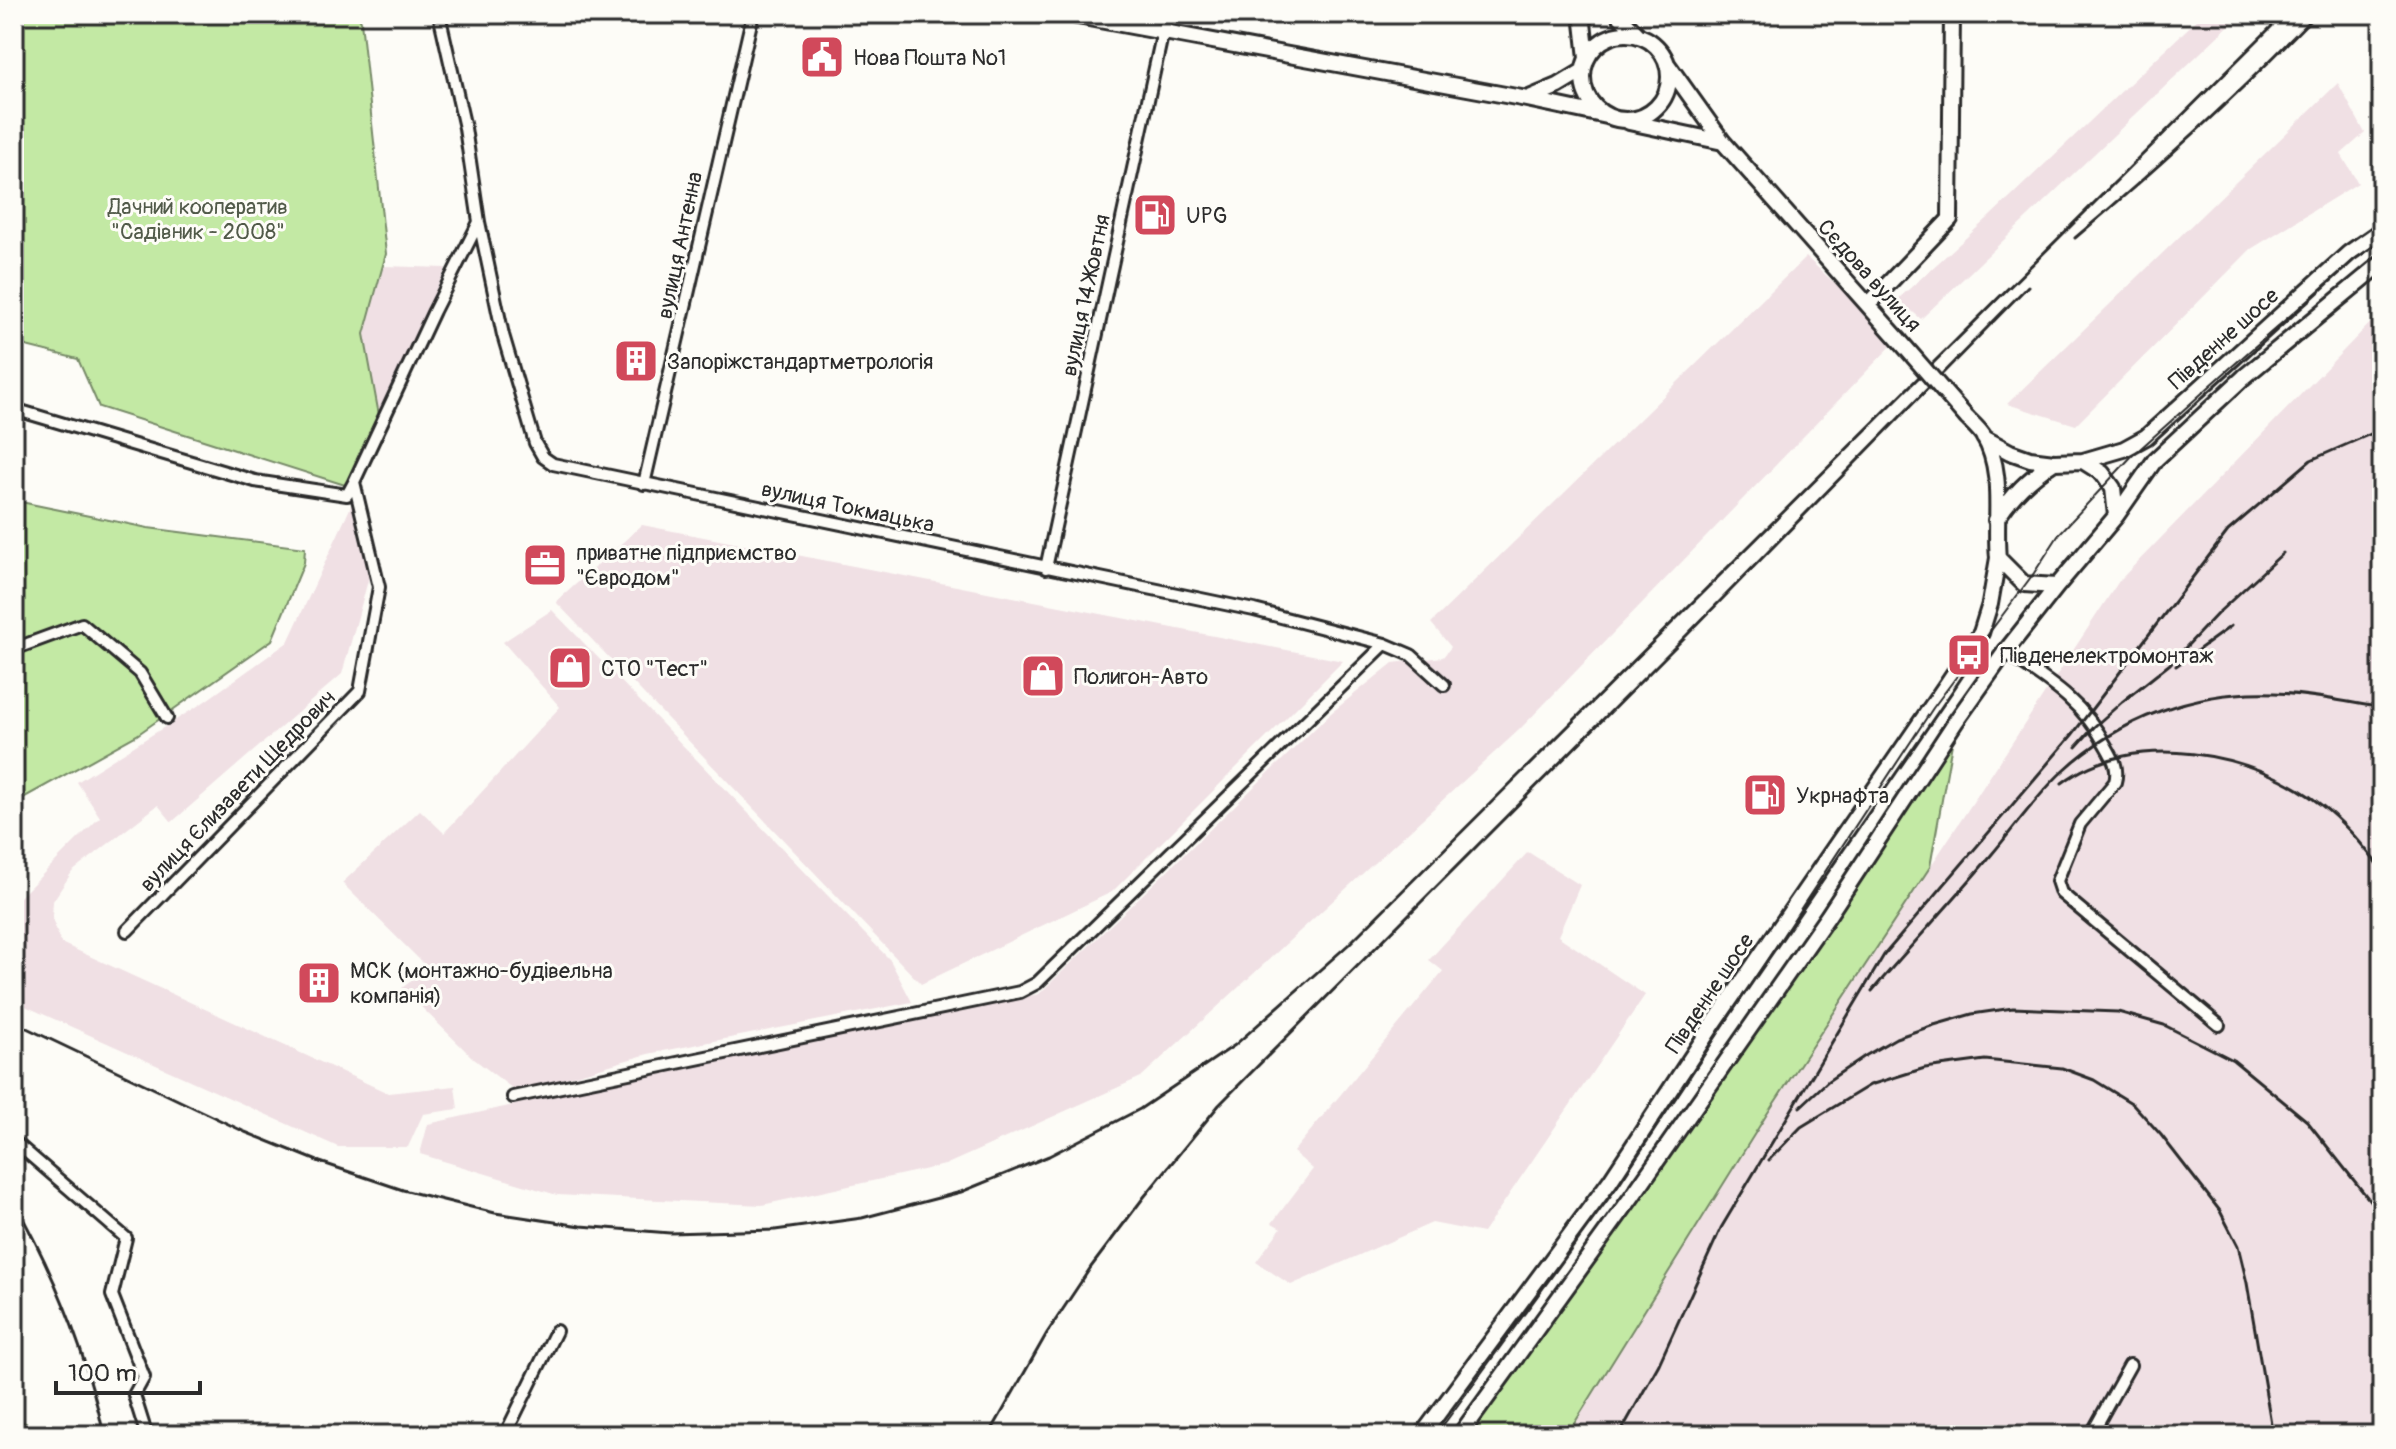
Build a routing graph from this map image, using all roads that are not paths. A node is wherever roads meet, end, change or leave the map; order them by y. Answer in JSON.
{"nodes":[{"id":1,"x":439,"y":14,"type":"edge"},
{"id":2,"x":753,"y":14,"type":"edge"},
{"id":3,"x":1067,"y":14,"type":"edge"},
{"id":4,"x":1169,"y":14,"type":"edge"},
{"id":5,"x":1582,"y":14,"type":"edge"},
{"id":6,"x":1618,"y":14,"type":"edge"},
{"id":7,"x":1952,"y":14,"type":"edge"},
{"id":8,"x":1163,"y":31,"type":"junction"},
{"id":9,"x":1638,"y":35,"type":"junction"},
{"id":10,"x":1585,"y":64,"type":"junction"},
{"id":11,"x":1668,"y":65,"type":"junction"},
{"id":12,"x":1527,"y":99,"type":"junction"},
{"id":13,"x":1613,"y":118,"type":"junction"},
{"id":14,"x":1723,"y":142,"type":"junction"},
{"id":15,"x":479,"y":222,"type":"junction"},
{"id":16,"x":2382,"y":230,"type":"edge"},
{"id":17,"x":2382,"y":263,"type":"edge"},
{"id":18,"x":1868,"y":305,"type":"junction"},
{"id":19,"x":14,"y":409,"type":"edge"},
{"id":20,"x":1984,"y":438,"type":"junction"},
{"id":21,"x":2083,"y":461,"type":"junction"},
{"id":22,"x":2054,"y":462,"type":"junction"},
{"id":23,"x":354,"y":482,"type":"junction"},
{"id":24,"x":644,"y":484,"type":"junction"},
{"id":25,"x":2116,"y":516,"type":"junction"},
{"id":26,"x":1995,"y":521,"type":"junction"},
{"id":27,"x":1998,"y":558,"type":"junction"},
{"id":28,"x":1046,"y":568,"type":"junction"},
{"id":29,"x":2057,"y":586,"type":"junction"},
{"id":30,"x":1385,"y":644,"type":"junction"},
{"id":31,"x":14,"y":649,"type":"edge"},
{"id":32,"x":2005,"y":652,"type":"junction"},
{"id":33,"x":1444,"y":685,"type":"dead end"},
{"id":34,"x":167,"y":718,"type":"dead end"},
{"id":35,"x":127,"y":931,"type":"dead end"},
{"id":36,"x":2219,"y":1025,"type":"dead end"},
{"id":37,"x":513,"y":1097,"type":"dead end"},
{"id":38,"x":15,"y":1142,"type":"edge"},
{"id":39,"x":556,"y":1331,"type":"dead end"},
{"id":40,"x":2130,"y":1365,"type":"dead end"},
{"id":41,"x":153,"y":1435,"type":"edge"},
{"id":42,"x":505,"y":1435,"type":"edge"},
{"id":43,"x":1422,"y":1435,"type":"edge"},
{"id":44,"x":1460,"y":1435,"type":"edge"},
{"id":45,"x":2091,"y":1435,"type":"edge"}],
"edges":[{"from":1,"to":15,"type":"street"},
{"from":2,"to":24,"type":"street","name":"вулиця Антенна"},
{"from":3,"to":8,"type":"main road"},
{"from":4,"to":8,"type":"street","name":"вулиця 14 Жовтня"},
{"from":5,"to":10,"type":"main road"},
{"from":6,"to":9,"type":"main road"},
{"from":7,"to":18,"type":"main road"},
{"from":8,"to":12,"type":"main road"},
{"from":8,"to":28,"type":"street","name":"вулиця 14 Жовтня"},
{"from":9,"to":10,"type":"main road"},
{"from":9,"to":11,"type":"main road"},
{"from":10,"to":12,"type":"main road"},
{"from":10,"to":13,"type":"main road"},
{"from":11,"to":13,"type":"main road"},
{"from":11,"to":14,"type":"main road","name":"Сєдова вулиця"},
{"from":12,"to":13,"type":"main road"},
{"from":13,"to":14,"type":"main road"},
{"from":14,"to":18,"type":"main road","name":"Сєдова вулиця"},
{"from":15,"to":23,"type":"street"},
{"from":15,"to":24,"type":"street","name":"вулиця Токмацька"},
{"from":16,"to":21,"type":"main road","name":"Південне шосе"},
{"from":17,"to":25,"type":"main road","name":"Південне шосе"},
{"from":18,"to":20,"type":"main road","name":"Сєдова вулиця","bridge":true},
{"from":19,"to":23,"type":"street"},
{"from":20,"to":22,"type":"main road","name":"Сєдова вулиця"},
{"from":20,"to":26,"type":"main road","name":"Сєдова вулиця"},
{"from":21,"to":22,"type":"main road"},
{"from":21,"to":25,"type":"main road"},
{"from":22,"to":26,"type":"main road"},
{"from":23,"to":35,"type":"street","name":"вулиця Єлизавети Щедрович"},
{"from":24,"to":28,"type":"street","name":"вулиця Токмацька"},
{"from":25,"to":29,"type":"main road"},
{"from":26,"to":27,"type":"main road"},
{"from":27,"to":29,"type":"main road"},
{"from":27,"to":43,"type":"main road","name":"Південне шосе"},
{"from":28,"to":30,"type":"street","name":"вулиця Токмацька"},
{"from":29,"to":32,"type":"main road"},
{"from":30,"to":33,"type":"street","name":"вулиця Токмацька"},
{"from":30,"to":37,"type":"street"},
{"from":31,"to":34,"type":"street"},
{"from":32,"to":36,"type":"street"},
{"from":32,"to":44,"type":"main road"},
{"from":38,"to":41,"type":"street"},
{"from":39,"to":42,"type":"street"},
{"from":40,"to":45,"type":"street"}]}
